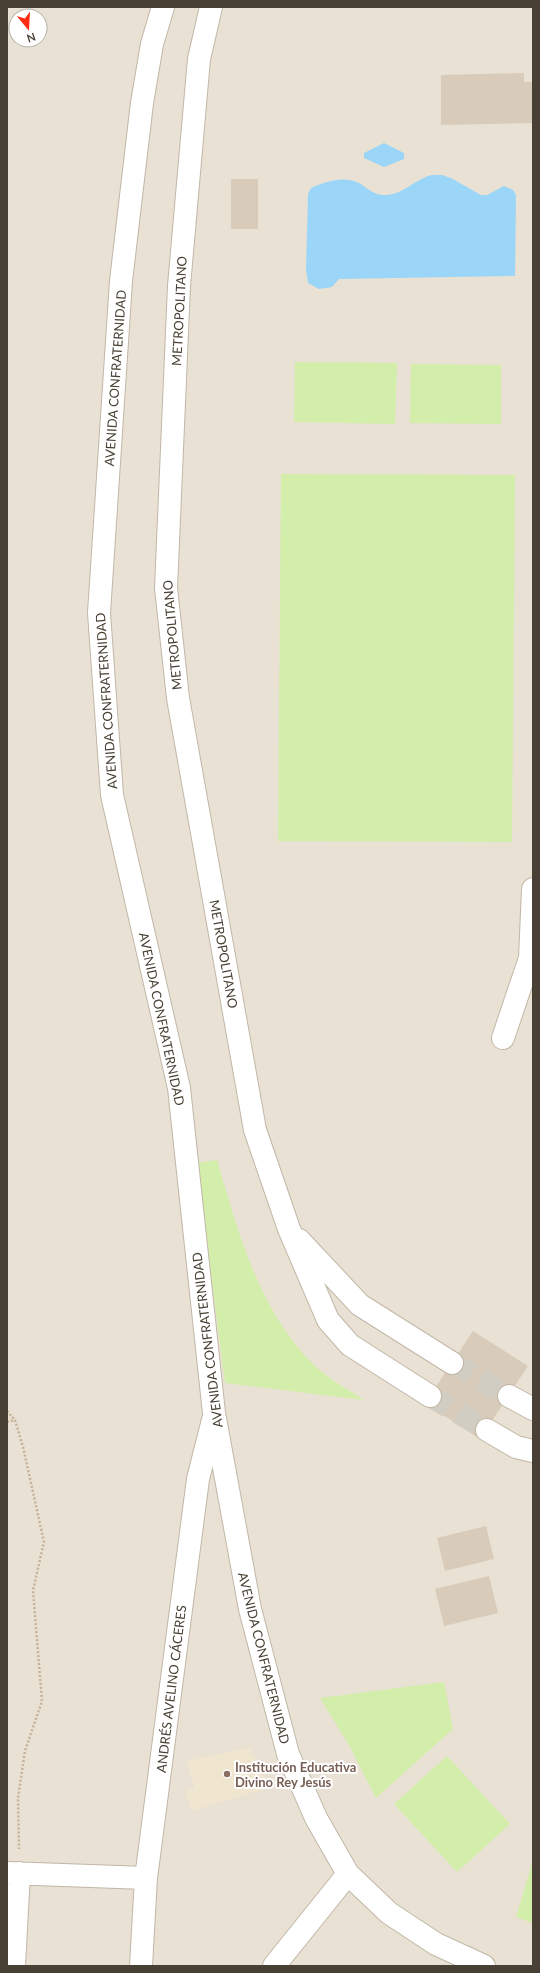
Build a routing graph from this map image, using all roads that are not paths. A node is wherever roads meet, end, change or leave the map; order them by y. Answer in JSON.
{"nodes":[{"id":1,"x":162,"y":7,"type":"edge"},
{"id":2,"x":211,"y":7,"type":"edge"},
{"id":3,"x":533,"y":888,"type":"edge"},
{"id":4,"x":533,"y":924,"type":"edge"},
{"id":5,"x":503,"y":1038,"type":"dead end"},
{"id":6,"x":289,"y":1229,"type":"junction"},
{"id":7,"x":452,"y":1363,"type":"tunnel mouth"},
{"id":8,"x":430,"y":1396,"type":"tunnel mouth"},
{"id":9,"x":509,"y":1396,"type":"tunnel mouth"},
{"id":10,"x":533,"y":1409,"type":"edge"},
{"id":11,"x":214,"y":1413,"type":"junction"},
{"id":12,"x":487,"y":1430,"type":"tunnel mouth"},
{"id":13,"x":533,"y":1451,"type":"edge"},
{"id":14,"x":13,"y":1873,"type":"edge"},
{"id":15,"x":348,"y":1874,"type":"junction"},
{"id":16,"x":146,"y":1878,"type":"junction"},
{"id":17,"x":14,"y":1966,"type":"edge"},
{"id":18,"x":141,"y":1966,"type":"edge"},
{"id":19,"x":274,"y":1966,"type":"edge"},
{"id":20,"x":484,"y":1966,"type":"edge"}],
"edges":[{"from":1,"to":11,"type":"street","name":"AVENIDA CONFRATERNIDAD"},
{"from":2,"to":6,"type":"street","name":"METROPOLITANO"},
{"from":3,"to":4,"type":"street"},
{"from":4,"to":5,"type":"street"},
{"from":6,"to":7,"type":"street","name":"METROPOLITANO"},
{"from":6,"to":8,"type":"street","name":"METROPOLITANO"},
{"from":9,"to":10,"type":"street"},
{"from":11,"to":15,"type":"street","name":"AVENIDA CONFRATERNIDAD"},
{"from":11,"to":16,"type":"street","name":"ANDRÉS AVELINO CÁCERES"},
{"from":12,"to":13,"type":"street"},
{"from":14,"to":16,"type":"street"},
{"from":14,"to":17,"type":"street"},
{"from":15,"to":19,"type":"street"},
{"from":15,"to":20,"type":"street","name":"AVENIDA CONFRATERNIDAD"},
{"from":16,"to":18,"type":"street","name":"ANDRÉS AVELINO CÁCERES"}]}
